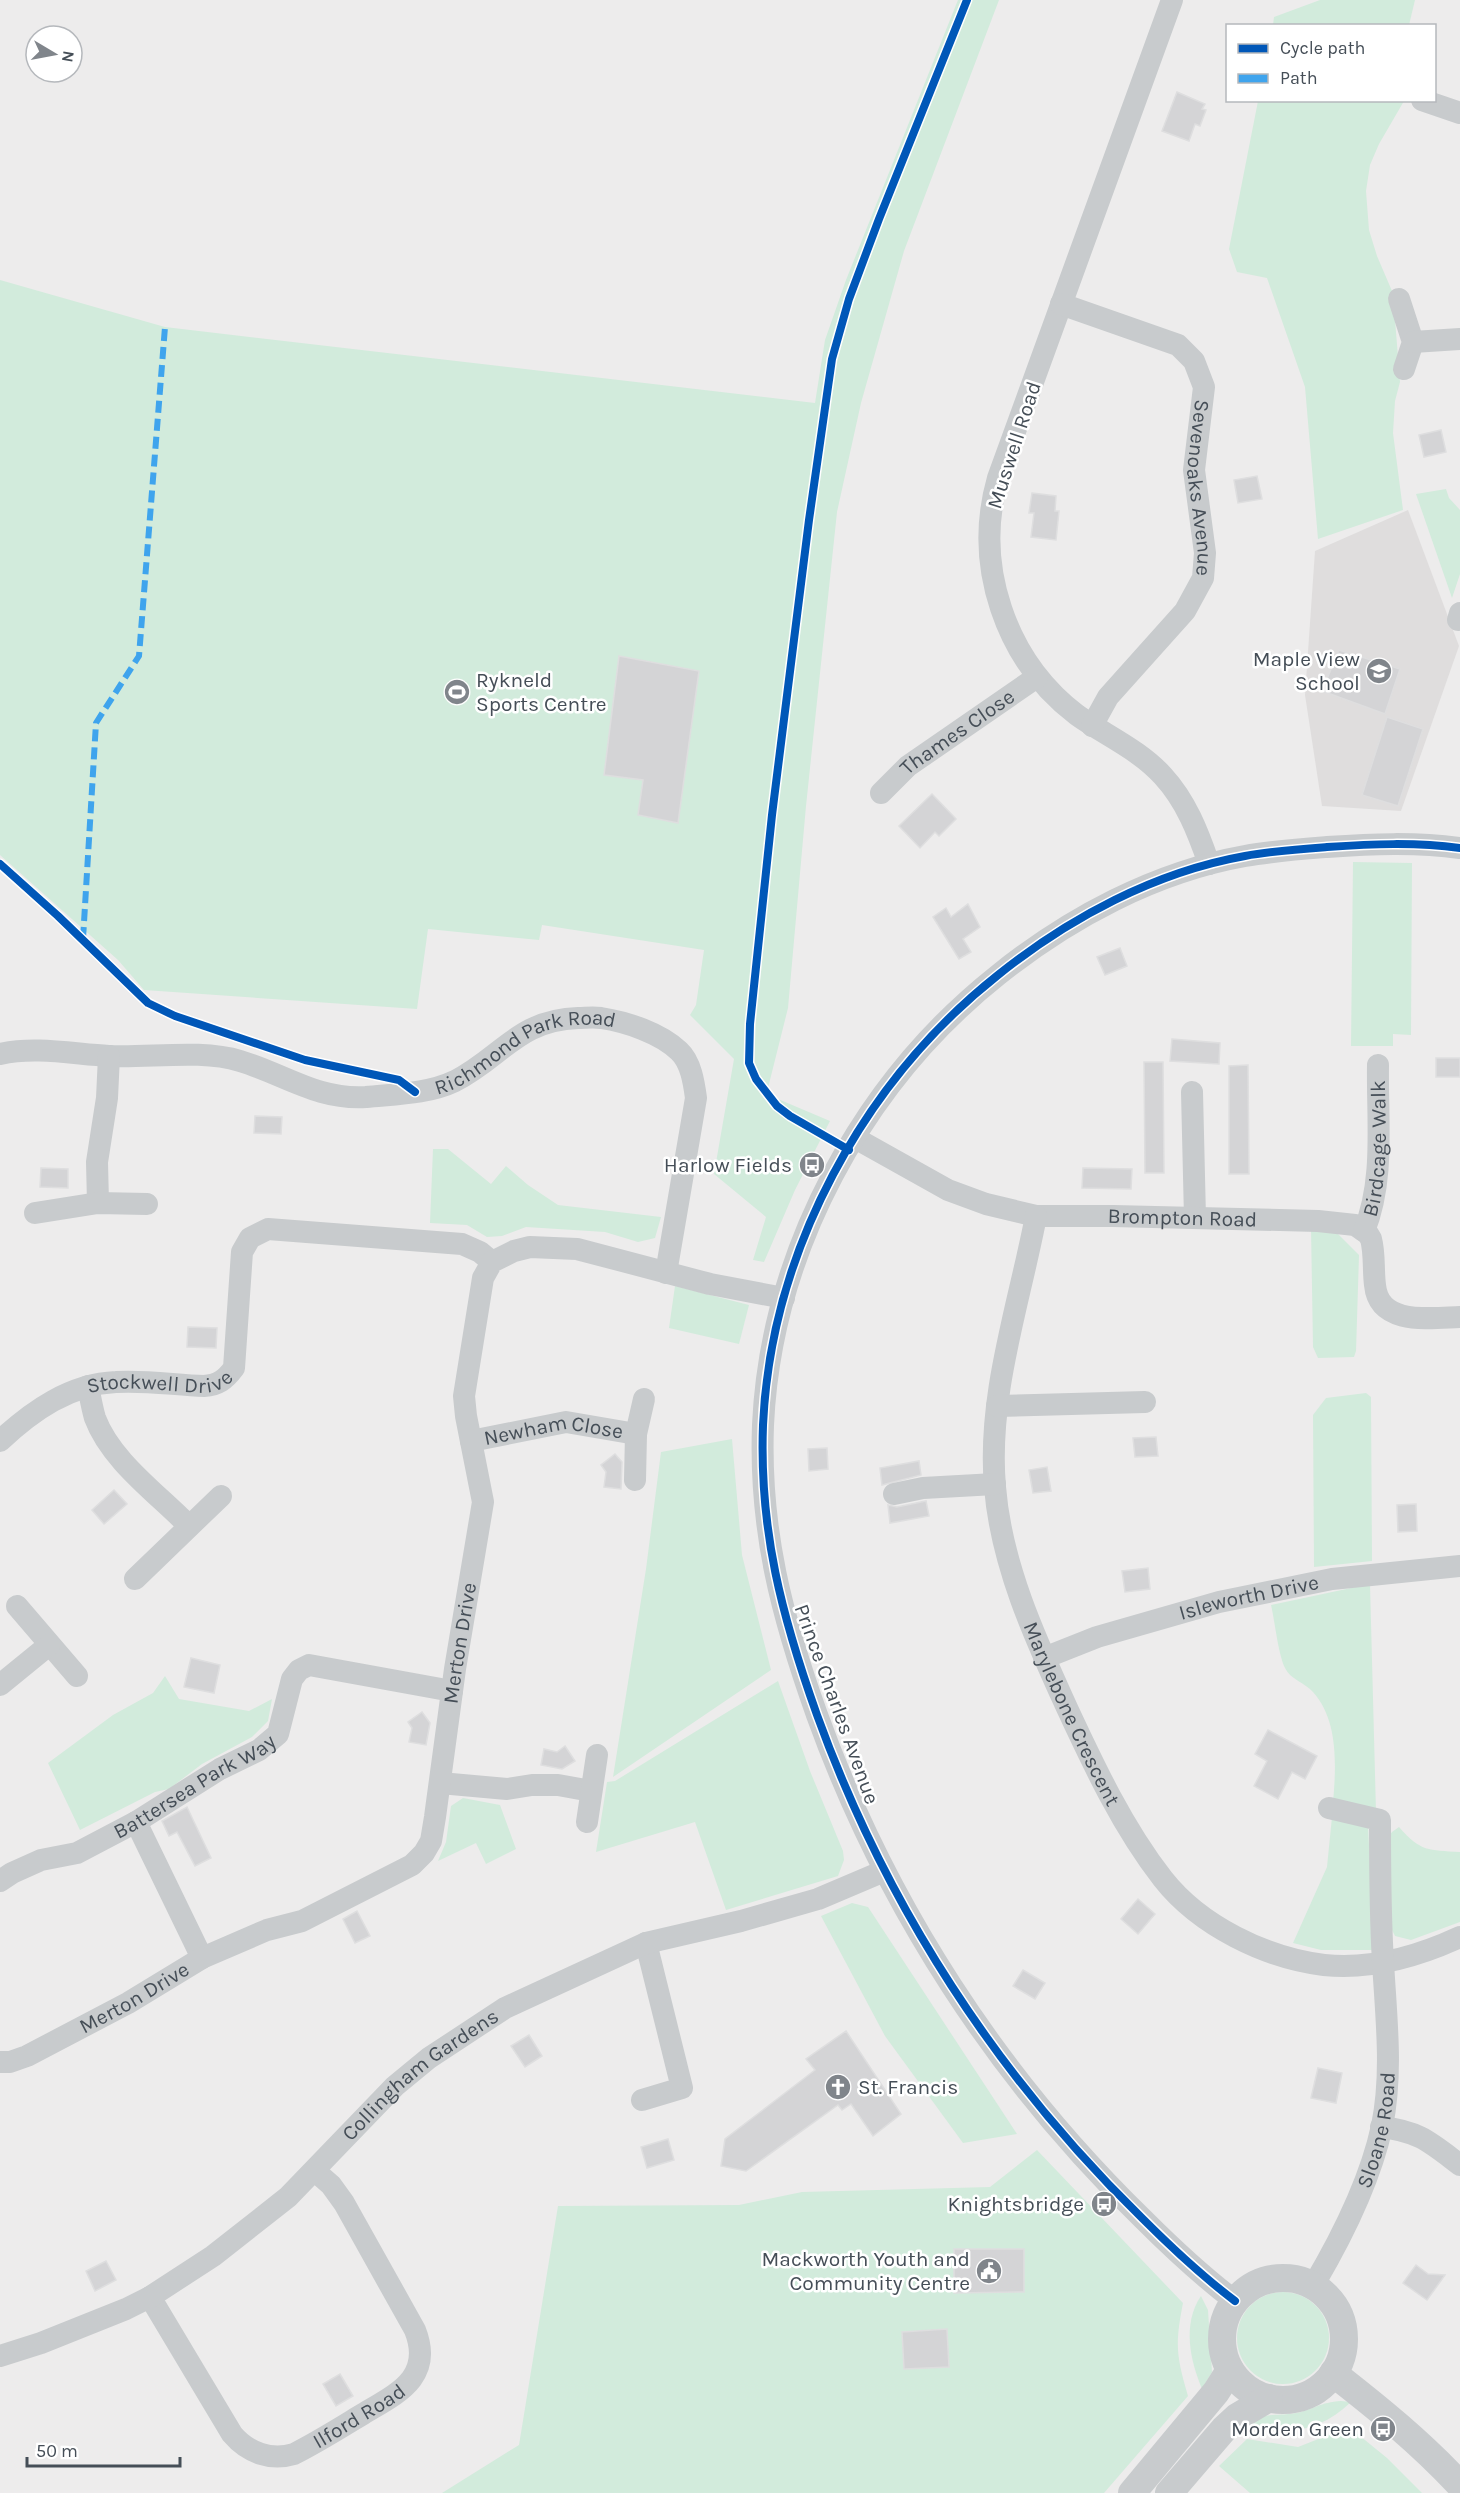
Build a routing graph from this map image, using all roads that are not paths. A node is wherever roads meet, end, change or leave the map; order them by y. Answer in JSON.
{"nodes":[{"id":1,"x":1172,"y":0,"type":"edge"},
{"id":2,"x":1428,"y":102,"type":"edge"},
{"id":3,"x":1460,"y":113,"type":"edge"},
{"id":4,"x":1399,"y":299,"type":"dead end"},
{"id":5,"x":1060,"y":304,"type":"junction"},
{"id":6,"x":1460,"y":339,"type":"edge"},
{"id":7,"x":1413,"y":342,"type":"junction"},
{"id":8,"x":1404,"y":369,"type":"dead end"},
{"id":9,"x":1036,"y":677,"type":"junction"},
{"id":10,"x":1092,"y":726,"type":"junction"},
{"id":11,"x":881,"y":793,"type":"dead end"},
{"id":12,"x":1460,"y":848,"type":"edge"},
{"id":13,"x":1209,"y":864,"type":"junction"},
{"id":14,"x":0,"y":1054,"type":"edge"},
{"id":15,"x":109,"y":1056,"type":"junction"},
{"id":16,"x":1378,"y":1065,"type":"dead end"},
{"id":17,"x":1192,"y":1092,"type":"dead end"},
{"id":18,"x":855,"y":1138,"type":"junction"},
{"id":19,"x":98,"y":1203,"type":"junction"},
{"id":20,"x":147,"y":1204,"type":"dead end"},
{"id":21,"x":35,"y":1214,"type":"dead end"},
{"id":22,"x":1036,"y":1216,"type":"junction"},
{"id":23,"x":1195,"y":1218,"type":"junction"},
{"id":24,"x":1364,"y":1231,"type":"junction"},
{"id":25,"x":492,"y":1262,"type":"junction"},
{"id":26,"x":666,"y":1273,"type":"junction"},
{"id":27,"x":784,"y":1298,"type":"junction"},
{"id":28,"x":1460,"y":1317,"type":"edge"},
{"id":29,"x":88,"y":1386,"type":"junction"},
{"id":30,"x":644,"y":1399,"type":"dead end"},
{"id":31,"x":1145,"y":1402,"type":"dead end"},
{"id":32,"x":998,"y":1406,"type":"junction"},
{"id":33,"x":636,"y":1434,"type":"junction"},
{"id":34,"x":0,"y":1441,"type":"edge"},
{"id":35,"x":471,"y":1441,"type":"junction"},
{"id":36,"x":635,"y":1480,"type":"dead end"},
{"id":37,"x":995,"y":1484,"type":"junction"},
{"id":38,"x":894,"y":1494,"type":"dead end"},
{"id":39,"x":221,"y":1496,"type":"dead end"},
{"id":40,"x":189,"y":1526,"type":"junction"},
{"id":41,"x":1460,"y":1566,"type":"edge"},
{"id":42,"x":135,"y":1579,"type":"dead end"},
{"id":43,"x":16,"y":1606,"type":"dead end"},
{"id":44,"x":49,"y":1645,"type":"junction"},
{"id":45,"x":1044,"y":1658,"type":"junction"},
{"id":46,"x":77,"y":1676,"type":"dead end"},
{"id":47,"x":0,"y":1685,"type":"edge"},
{"id":48,"x":452,"y":1691,"type":"junction"},
{"id":49,"x":597,"y":1755,"type":"dead end"},
{"id":50,"x":440,"y":1783,"type":"junction"},
{"id":51,"x":591,"y":1791,"type":"junction"},
{"id":52,"x":1329,"y":1808,"type":"dead end"},
{"id":53,"x":136,"y":1822,"type":"junction"},
{"id":54,"x":587,"y":1822,"type":"dead end"},
{"id":55,"x":884,"y":1871,"type":"junction"},
{"id":56,"x":0,"y":1881,"type":"edge"},
{"id":57,"x":1460,"y":1937,"type":"edge"},
{"id":58,"x":645,"y":1943,"type":"junction"},
{"id":59,"x":202,"y":1958,"type":"junction"},
{"id":60,"x":1383,"y":1962,"type":"junction"},
{"id":61,"x":0,"y":2062,"type":"edge"},
{"id":62,"x":642,"y":2100,"type":"dead end"},
{"id":63,"x":1381,"y":2127,"type":"junction"},
{"id":64,"x":1460,"y":2165,"type":"edge"},
{"id":65,"x":315,"y":2170,"type":"junction"},
{"id":66,"x":1313,"y":2286,"type":"junction"},
{"id":67,"x":150,"y":2297,"type":"junction"},
{"id":68,"x":1235,"y":2301,"type":"junction"},
{"id":69,"x":0,"y":2356,"type":"edge"},
{"id":70,"x":1230,"y":2370,"type":"junction"},
{"id":71,"x":1333,"y":2373,"type":"junction"},
{"id":72,"x":1269,"y":2398,"type":"junction"},
{"id":73,"x":1460,"y":2485,"type":"edge"},
{"id":74,"x":1132,"y":2493,"type":"edge"},
{"id":75,"x":1169,"y":2493,"type":"edge"}],
"edges":[{"from":1,"to":5,"type":"street","name":"Muswell Road"},
{"from":2,"to":3,"type":"street"},
{"from":4,"to":7,"type":"street"},
{"from":5,"to":9,"type":"street","name":"Muswell Road"},
{"from":5,"to":10,"type":"street","name":"Sevenoaks Avenue"},
{"from":6,"to":7,"type":"street"},
{"from":7,"to":8,"type":"street"},
{"from":9,"to":10,"type":"street","name":"Muswell Road"},
{"from":9,"to":11,"type":"street","name":"Thames Close"},
{"from":10,"to":13,"type":"street","name":"Muswell Road"},
{"from":12,"to":13,"type":"street","name":"Prince Charles Avenue"},
{"from":13,"to":18,"type":"street","name":"Prince Charles Avenue"},
{"from":14,"to":15,"type":"street","name":"Richmond Park Road"},
{"from":15,"to":19,"type":"street"},
{"from":15,"to":26,"type":"street","name":"Richmond Park Road"},
{"from":16,"to":24,"type":"street","name":"Birdcage Walk"},
{"from":17,"to":23,"type":"street"},
{"from":18,"to":22,"type":"street","name":"Brompton Road"},
{"from":18,"to":27,"type":"street","name":"Prince Charles Avenue"},
{"from":19,"to":20,"type":"street"},
{"from":19,"to":21,"type":"street"},
{"from":22,"to":23,"type":"street","name":"Brompton Road"},
{"from":22,"to":32,"type":"street","name":"Marylebone Crescent"},
{"from":23,"to":24,"type":"street","name":"Brompton Road"},
{"from":24,"to":28,"type":"street"},
{"from":25,"to":26,"type":"street"},
{"from":25,"to":29,"type":"street","name":"Stockwell Drive"},
{"from":25,"to":35,"type":"street","name":"Merton Drive"},
{"from":26,"to":27,"type":"street"},
{"from":27,"to":55,"type":"street","name":"Prince Charles Avenue"},
{"from":29,"to":34,"type":"street","name":"Stockwell Drive"},
{"from":29,"to":40,"type":"street"},
{"from":30,"to":33,"type":"street","name":"Newham Close"},
{"from":31,"to":32,"type":"street"},
{"from":32,"to":37,"type":"street","name":"Marylebone Crescent"},
{"from":33,"to":35,"type":"street","name":"Newham Close"},
{"from":33,"to":36,"type":"street","name":"Newham Close"},
{"from":35,"to":48,"type":"street","name":"Merton Drive"},
{"from":37,"to":38,"type":"street"},
{"from":37,"to":45,"type":"street","name":"Marylebone Crescent"},
{"from":39,"to":40,"type":"street"},
{"from":40,"to":42,"type":"street"},
{"from":41,"to":45,"type":"street","name":"Isleworth Drive"},
{"from":43,"to":44,"type":"street"},
{"from":44,"to":46,"type":"street"},
{"from":44,"to":47,"type":"street"},
{"from":45,"to":60,"type":"street","name":"Marylebone Crescent"},
{"from":48,"to":50,"type":"street","name":"Merton Drive"},
{"from":48,"to":53,"type":"street","name":"Battersea Park Way"},
{"from":49,"to":51,"type":"street"},
{"from":50,"to":51,"type":"street"},
{"from":50,"to":59,"type":"street","name":"Merton Drive"},
{"from":51,"to":54,"type":"street"},
{"from":52,"to":60,"type":"street","name":"Sloane Road"},
{"from":53,"to":56,"type":"street","name":"Battersea Park Way"},
{"from":53,"to":59,"type":"street"},
{"from":55,"to":58,"type":"street","name":"Collingham Gardens"},
{"from":55,"to":68,"type":"street","name":"Prince Charles Avenue"},
{"from":57,"to":60,"type":"street","name":"Marylebone Crescent"},
{"from":58,"to":62,"type":"street"},
{"from":58,"to":65,"type":"street","name":"Collingham Gardens"},
{"from":59,"to":61,"type":"street","name":"Merton Drive"},
{"from":60,"to":63,"type":"street","name":"Sloane Road"},
{"from":63,"to":64,"type":"street"},
{"from":63,"to":66,"type":"street","name":"Sloane Road"},
{"from":65,"to":67,"type":"street","name":"Collingham Gardens"},
{"from":65,"to":67,"type":"street","name":"Ilford Road"},
{"from":66,"to":68,"type":"street"},
{"from":66,"to":71,"type":"street"},
{"from":67,"to":69,"type":"street","name":"Collingham Gardens"},
{"from":68,"to":70,"type":"street"},
{"from":70,"to":72,"type":"street"},
{"from":70,"to":74,"type":"street"},
{"from":71,"to":72,"type":"street"},
{"from":71,"to":73,"type":"street"},
{"from":72,"to":75,"type":"street"}]}
